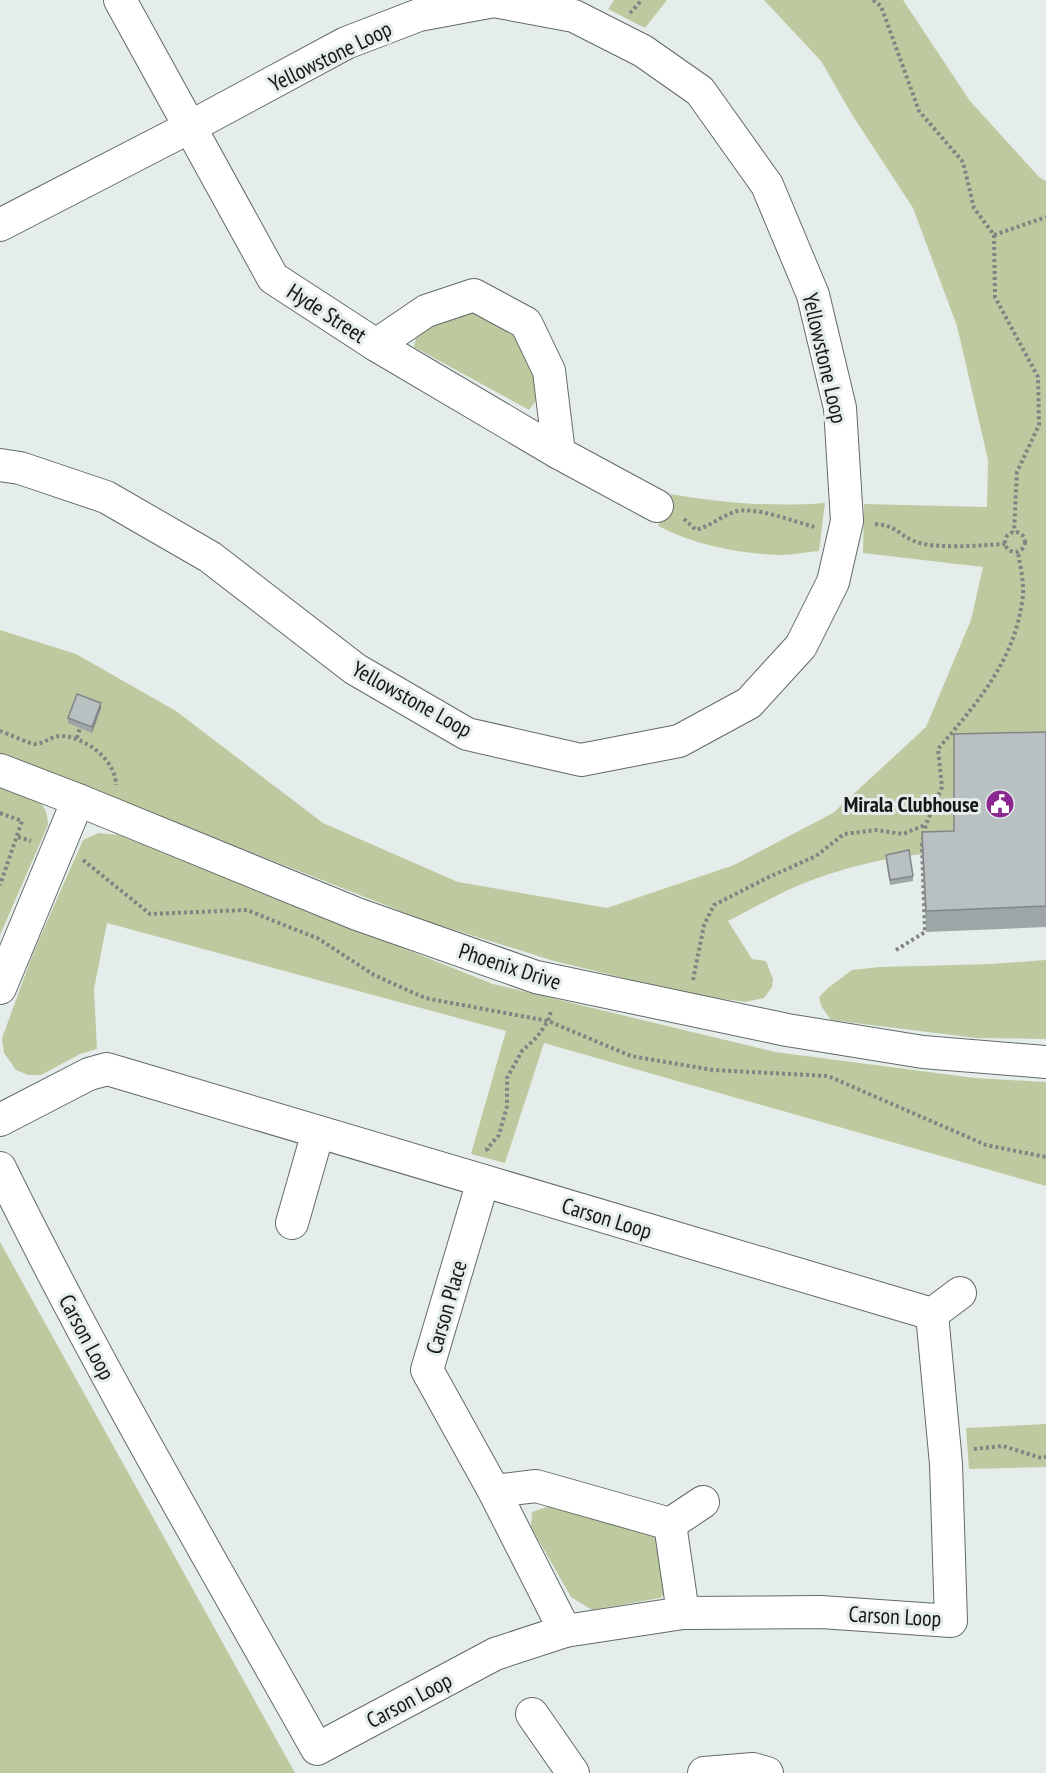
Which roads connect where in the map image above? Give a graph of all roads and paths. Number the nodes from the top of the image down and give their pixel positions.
1 (120, 0) edge
2 (873, 0) edge
3 (190, 127) junction
4 (1046, 217) edge
5 (0, 225) edge
6 (994, 235) junction
7 (376, 345) junction
8 (559, 453) junction
9 (0, 465) edge
10 (657, 506) dead end
11 (1014, 532) junction
12 (1018, 552) junction
13 (80, 728) edge
14 (0, 731) edge
15 (77, 738) junction
16 (0, 770) edge
17 (78, 800) junction
18 (0, 813) edge
19 (116, 815) junction
20 (926, 825) junction
21 (0, 885) edge
22 (896, 950) dead end
23 (0, 988) edge
24 (685, 1010) junction
25 (548, 1020) dead end
26 (1046, 1062) edge
27 (0, 1120) edge
28 (318, 1132) junction
29 (0, 1168) edge
30 (483, 1181) junction
31 (292, 1222) dead end
32 (960, 1293) dead end
33 (932, 1314) junction
34 (945, 1451) junction
35 (1046, 1457) edge
36 (494, 1491) junction
37 (703, 1502) dead end
38 (670, 1524) junction
39 (683, 1613) junction
40 (565, 1631) junction
41 (532, 1714) dead end
42 (573, 1773) edge
43 (704, 1773) edge
44 (767, 1773) edge

1 - 3 street, Hyde Street
2 - 6 path
3 - 5 street, Yellowstone Loop
3 - 7 street, Hyde Street
3 - 9 street, Yellowstone Loop
4 - 6 path
6 - 11 path
7 - 8 street, Hyde Street
7 - 8 street
8 - 10 street, Hyde Street
11 - 12 path
11 - 12 path
12 - 20 path
13 - 15 path
14 - 15 path
15 - 19 path
16 - 17 street, Phoenix Drive
17 - 19 street, Phoenix Drive
17 - 23 street
18 - 21 path
19 - 24 street, Phoenix Drive
20 - 22 path
20 - 24 path
24 - 26 street, Phoenix Drive
25 - 30 path
27 - 28 street, Carson Loop
28 - 30 street, Carson Loop
28 - 31 street
29 - 40 street, Carson Loop
30 - 33 street, Carson Loop
30 - 36 street, Carson Place
32 - 33 street
33 - 34 street, Carson Loop
34 - 35 path
34 - 39 street, Carson Loop
36 - 38 street
36 - 40 street, Carson Place
37 - 38 street
38 - 39 street
39 - 40 street, Carson Loop
41 - 42 street
43 - 44 street

